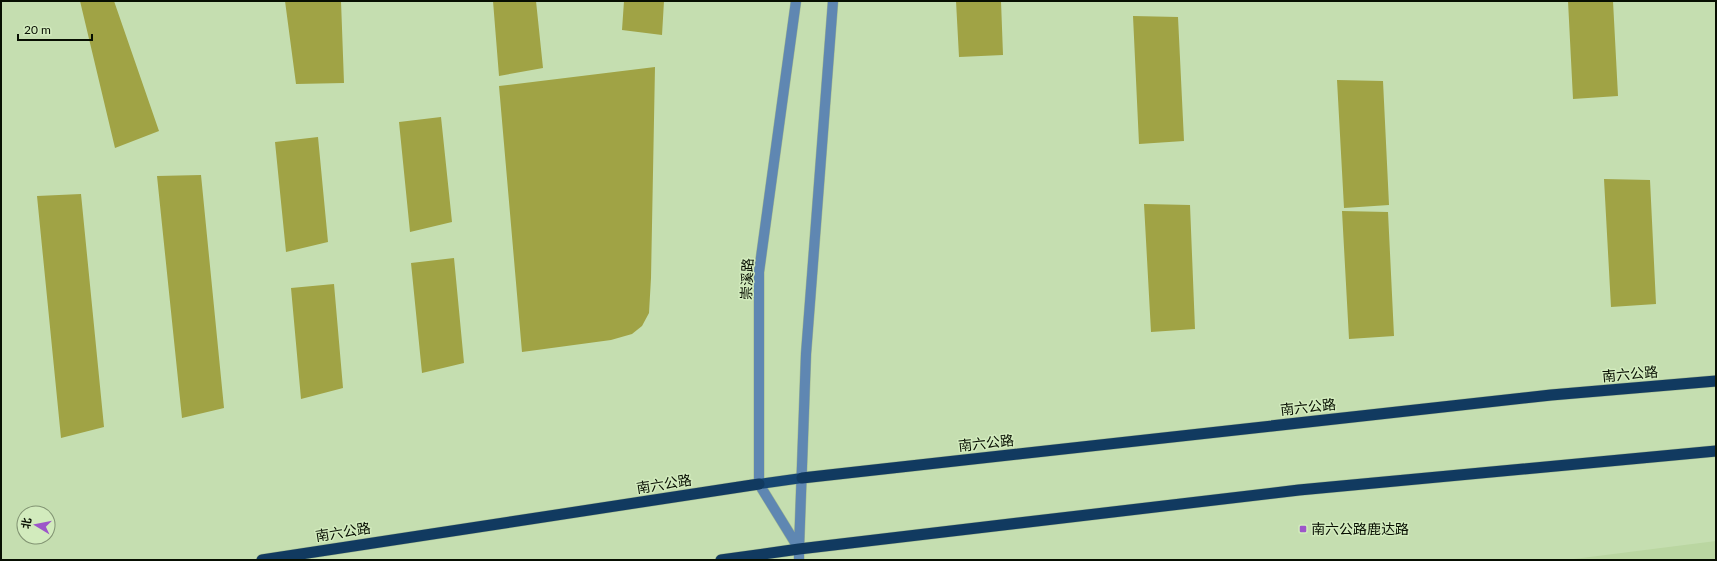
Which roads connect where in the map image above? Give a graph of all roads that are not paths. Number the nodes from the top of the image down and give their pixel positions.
1 (796, 1) edge
2 (833, 1) edge
3 (1716, 381) edge
4 (1716, 451) edge
5 (802, 478) junction
6 (759, 484) junction
7 (799, 555) edge
8 (262, 560) edge
9 (721, 560) edge

1 - 6 street, 崇溪路
2 - 5 street
3 - 5 highway, 南六公路
4 - 7 highway
5 - 6 main road, 南六公路
5 - 7 street
6 - 7 street
6 - 8 highway, 南六公路
7 - 9 highway

